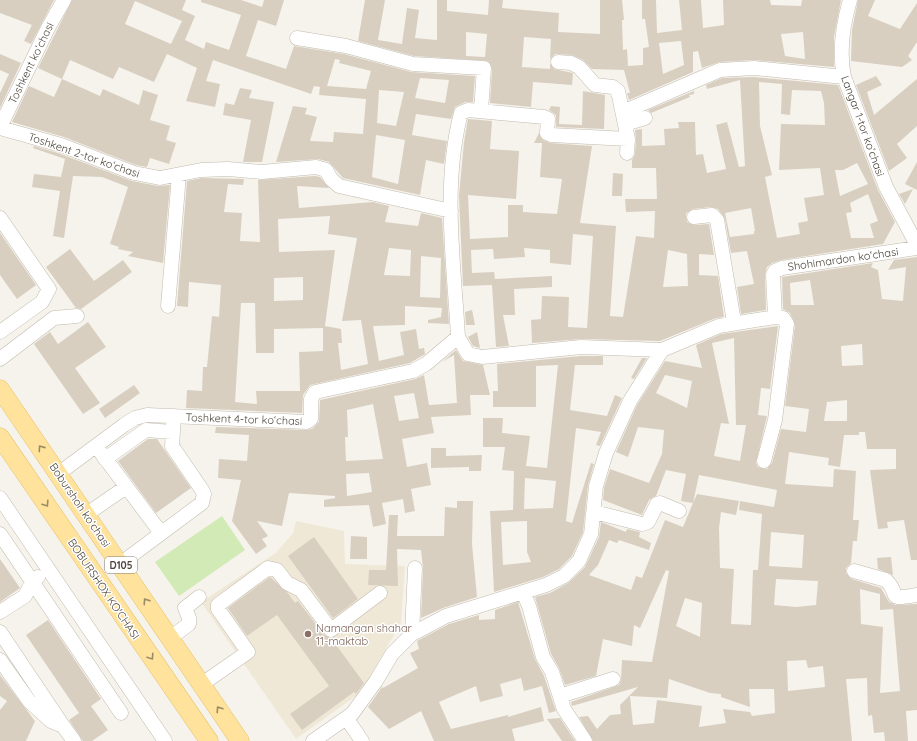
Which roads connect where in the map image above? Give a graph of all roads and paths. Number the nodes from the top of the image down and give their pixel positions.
1 (64, 0) edge
2 (850, 0) edge
3 (297, 38) dead end
4 (558, 62) dead end
5 (844, 77) junction
6 (481, 112) junction
7 (624, 118) junction
8 (645, 118) dead end
9 (0, 128) edge
10 (179, 175) junction
11 (451, 211) junction
12 (694, 217) dead end
13 (0, 218) edge
14 (917, 247) edge
15 (168, 306) dead end
16 (77, 316) dead end
17 (775, 317) junction
18 (734, 322) junction
19 (0, 332) edge
20 (458, 338) junction
21 (662, 350) junction
22 (0, 359) edge
23 (0, 389) edge
24 (174, 416) junction
25 (172, 432) junction
26 (0, 437) edge
27 (96, 446) junction
28 (105, 459) junction
29 (764, 462) dead end
30 (58, 474) junction
31 (126, 487) junction
32 (0, 498) edge
33 (679, 511) dead end
34 (594, 512) junction
35 (87, 514) junction
36 (161, 533) junction
37 (0, 534) edge
38 (120, 564) junction
39 (415, 568) dead end
40 (49, 569) junction
41 (854, 571) dead end
42 (33, 580) junction
43 (523, 592) junction
44 (380, 593) dead end
45 (917, 595) edge
46 (199, 596) dead end
47 (0, 612) edge
48 (0, 632) edge
49 (412, 634) junction
50 (170, 638) junction
51 (0, 660) edge
52 (613, 680) dead end
53 (202, 684) junction
54 (560, 696) junction
55 (121, 713) dead end
56 (347, 719) junction
57 (63, 726) junction
58 (74, 741) edge
59 (165, 741) edge
60 (209, 741) edge
61 (240, 741) edge
62 (313, 741) edge
63 (362, 741) edge
64 (585, 741) edge

1 - 9 street, Toshkent koʻchasi
2 - 5 street, Langar 1-tor koʻchasi
3 - 6 street
4 - 7 street
5 - 7 street
5 - 14 street, Langar 1-tor koʻchasi
6 - 7 street
6 - 11 street
7 - 8 street
9 - 10 street, Toshkent 2-tor koʻchasi
10 - 11 street, Toshkent 2-tor koʻchasi
10 - 15 street
11 - 20 street
12 - 18 street
13 - 19 street
14 - 17 street, Shohimardon koʻchasi
16 - 22 street
17 - 18 street
17 - 29 street
18 - 21 street
20 - 21 street
20 - 24 street, Toshkent 4-tor koʻchasi
21 - 34 street
30 -> 23 main road, Boburshoh koʻchasi / D105
24 - 25 street
24 - 27 street, Toshkent 4-tor koʻchasi
25 - 28 street
25 - 36 street
26 -> 60 main road, BOBURSHOX KO'CHASI / D105
27 - 28 street
27 - 30 street, Toshkent 4-tor koʻchasi
28 - 31 street
30 - 35 main road, Boburshoh koʻchasi / D105
31 - 35 street
31 - 36 street
32 - 40 street
33 - 34 street
34 - 43 street
35 - 38 main road, Boburshoh koʻchasi / D105
36 - 38 street
37 - 42 street
50 -> 38 main road, Boburshoh koʻchasi / D105
39 - 49 street
40 - 42 street
40 - 59 street
41 - 45 street
42 - 47 street
42 - 55 street
43 - 49 street
43 - 54 street
44 - 53 street
46 - 50 street
48 - 57 street
49 - 56 street
50 - 53 main road, Boburshoh koʻchasi / D105
51 - 57 street
52 - 54 street
61 -> 53 main road, Boburshoh koʻchasi / D105
54 - 64 street
56 - 62 street
56 - 63 street
57 - 58 street

